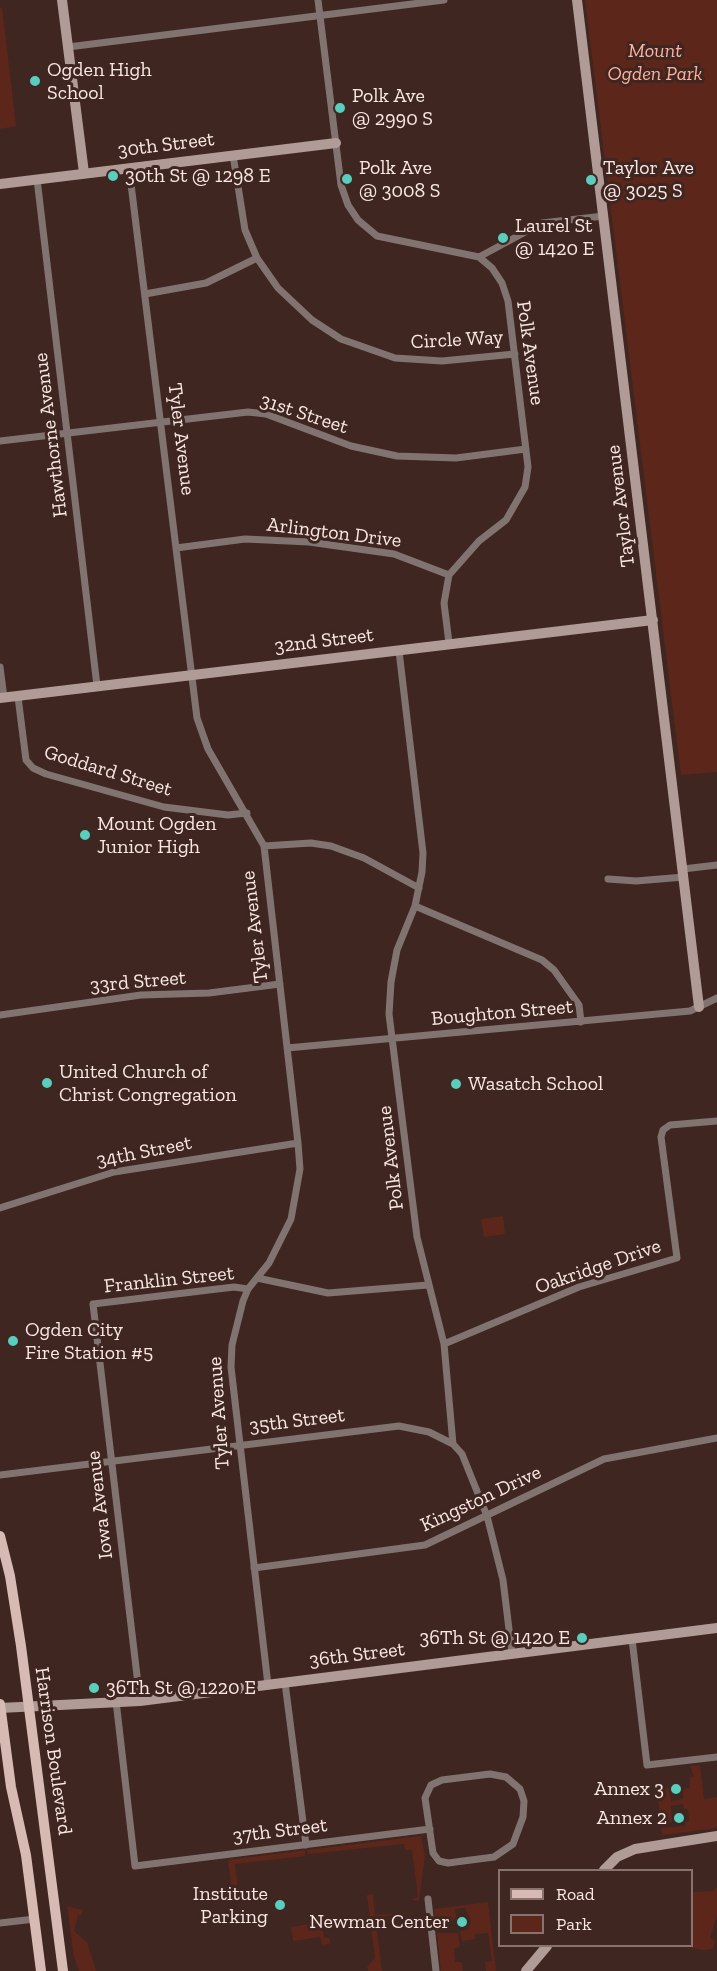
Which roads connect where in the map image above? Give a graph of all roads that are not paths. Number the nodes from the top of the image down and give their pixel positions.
1 (62, 0) edge
2 (318, 0) edge
3 (444, 0) edge
4 (577, 0) edge
5 (320, 16) junction
6 (69, 47) junction
7 (336, 143) junction
8 (233, 155) junction
9 (129, 168) junction
10 (84, 173) junction
11 (37, 179) junction
12 (0, 184) edge
13 (604, 216) junction
14 (479, 257) junction
15 (257, 258) junction
16 (145, 294) junction
17 (515, 354) junction
18 (160, 421) junction
19 (68, 433) junction
20 (0, 441) edge
21 (526, 449) junction
22 (176, 548) junction
23 (449, 575) junction
24 (653, 620) junction
25 (450, 643) junction
26 (399, 651) junction
27 (0, 667) edge
28 (192, 675) junction
29 (97, 686) junction
30 (18, 697) junction
31 (2, 698) edge
32 (247, 813) junction
33 (264, 846) junction
34 (717, 865) edge
35 (684, 873) junction
36 (608, 879) dead end
37 (419, 888) junction
38 (415, 906) junction
39 (280, 984) junction
40 (717, 998) edge
41 (699, 1007) junction
42 (0, 1015) edge
43 (581, 1022) junction
44 (393, 1039) junction
45 (287, 1048) junction
46 (717, 1121) edge
47 (298, 1143) junction
48 (0, 1208) edge
49 (257, 1278) junction
50 (428, 1285) junction
51 (248, 1289) junction
52 (93, 1304) joint
53 (444, 1344) junction
54 (717, 1438) edge
55 (453, 1444) junction
56 (238, 1445) junction
57 (111, 1461) junction
58 (0, 1475) edge
59 (487, 1516) junction
60 (0, 1536) edge
61 (254, 1568) junction
62 (717, 1628) edge
63 (632, 1639) junction
64 (512, 1654) junction
65 (285, 1683) junction
66 (268, 1685) junction
67 (116, 1701) junction
68 (140, 1701) junction
69 (29, 1705) junction
70 (0, 1706) edge
71 (717, 1757) edge
72 (429, 1829) junction
73 (717, 1836) edge
74 (306, 1845) junction
75 (605, 1869) edge
76 (428, 1899) dead end
77 (34, 1919) junction
78 (0, 1923) edge
79 (546, 1947) edge
80 (41, 1971) edge
81 (63, 1971) edge
82 (436, 1971) edge
83 (526, 1971) edge

1 - 6 street
2 - 5 street
3 - 5 street
4 - 13 street, Taylor Avenue
5 - 6 street
5 - 7 street
6 - 10 street
7 - 8 street, 30th Street
7 - 14 street
8 - 9 street, 30th Street
8 - 15 street, Circle Way
9 - 10 street, 30th Street
9 - 16 street, Tyler Avenue
10 - 11 street, 30th Street
11 - 12 street, 30th Street
11 - 19 street, Hawthorne Avenue
13 - 14 street
13 - 24 street, Taylor Avenue
14 - 17 street, Polk Avenue
15 - 16 street
15 - 17 street, Circle Way
16 - 18 street, Tyler Avenue
17 - 21 street, Polk Avenue
18 - 19 street, 31st Street
18 - 21 street, 31st Street
18 - 22 street, Tyler Avenue
19 - 20 street, 31st Street
19 - 29 street, Hawthorne Avenue
21 - 23 street, Polk Avenue
22 - 23 street, Arlington Drive
22 - 28 street, Tyler Avenue
23 - 25 street
24 - 25 street, 32nd Street
24 - 35 street, Taylor Avenue
25 - 26 street, 32nd Street
26 - 28 street, 32nd Street
26 - 37 street, Polk Avenue
27 - 31 street
28 - 29 street, 32nd Street
28 - 32 street, Tyler Avenue
29 - 30 street, 32nd Street
30 - 31 street, 32nd Street
30 - 32 street, Goddard Street
32 - 33 street, Tyler Avenue
33 - 37 street
33 - 39 street, Tyler Avenue
34 - 35 street
35 - 36 street
35 - 41 street, Taylor Avenue
37 - 38 street, Polk Avenue
38 - 43 street
38 - 44 street, Polk Avenue
39 - 42 street, 33rd Street
39 - 45 street, Tyler Avenue
40 - 41 street, Boughton Street
41 - 43 street, Boughton Street
43 - 44 street, Boughton Street
44 - 45 street, Boughton Street
44 - 50 street, Polk Avenue
45 - 47 street, Tyler Avenue
46 - 53 street, Oakridge Drive
47 - 48 street, 34th Street
47 - 49 street, Tyler Avenue
49 - 50 street, Franklin Street
49 - 51 street, Tyler Avenue
50 - 53 street, Polk Avenue
51 - 52 street, Franklin Street
51 - 56 street, Tyler Avenue
52 - 57 street, Iowa Avenue
53 - 55 street, Polk Avenue
54 - 59 street, Kingston Drive
55 - 56 street, 35th Street
55 - 59 street, Polk Avenue
56 - 57 street, 35th Street
56 - 61 street, Tyler Avenue
57 - 58 street, 35th Street
57 - 68 street, Iowa Avenue
59 - 61 street, Kingston Drive
59 - 64 street, Polk Avenue
60 - 69 main road, Harrison Boulevard
61 - 66 street, Tyler Avenue
62 - 63 street, 36th Street
63 - 64 street, 36th Street
63 - 71 street
64 - 65 street, 36th Street
65 - 66 street, 36th Street
65 - 74 street
66 - 68 street, 36th Street
67 - 68 street, 36th Street
67 - 69 street, 36th Street
67 - 74 street, 37th Street
69 - 70 street, 36th Street
69 - 81 main road, Harrison Boulevard
70 - 77 main road
72 - 72 street
72 - 74 street, 37th Street
73 - 75 street
76 - 82 street
77 - 78 street
77 - 80 main road
79 - 83 street

